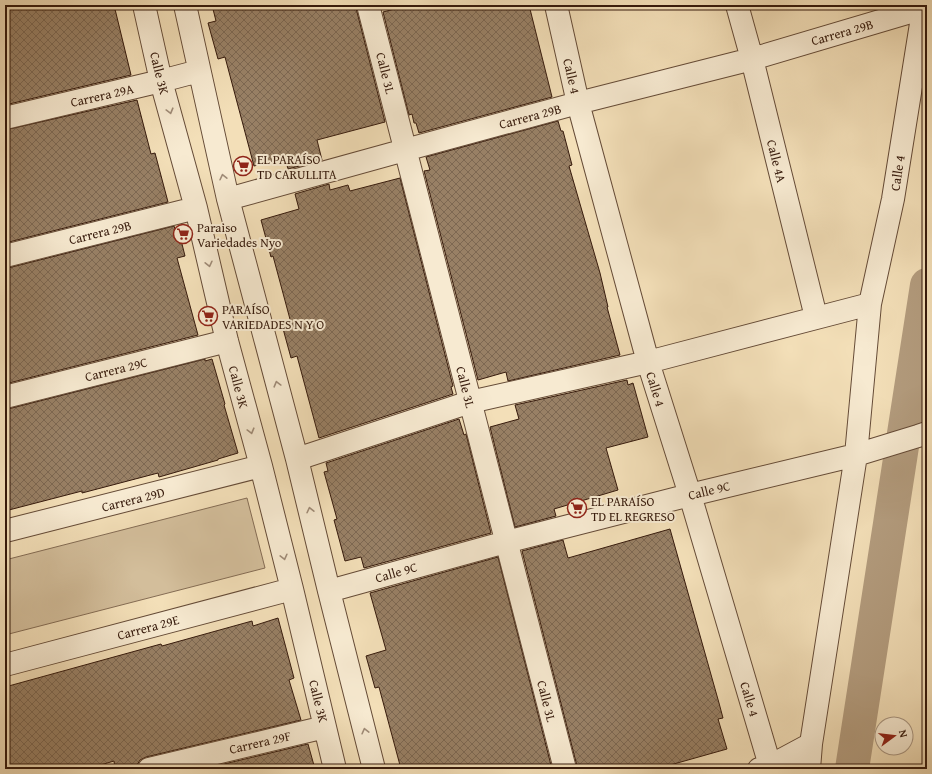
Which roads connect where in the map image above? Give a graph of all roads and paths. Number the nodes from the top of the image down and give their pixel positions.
1 (144, 5) edge
2 (185, 5) edge
3 (368, 5) edge
4 (556, 5) edge
5 (737, 5) edge
6 (924, 7) edge
7 (752, 59) junction
8 (199, 71) junction
9 (161, 81) junction
10 (578, 103) junction
11 (5, 118) edge
12 (405, 150) junction
13 (228, 199) junction
14 (196, 208) junction
15 (5, 256) edge
16 (870, 304) junction
17 (816, 317) junction
18 (227, 341) junction
19 (648, 362) junction
20 (5, 397) edge
21 (470, 402) junction
22 (922, 434) edge
23 (856, 455) junction
24 (297, 459) junction
25 (260, 466) junction
26 (690, 495) junction
27 (5, 531) edge
28 (506, 542) junction
29 (292, 589) junction
30 (329, 591) junction
31 (5, 665) edge
32 (326, 727) junction
33 (811, 744) junction
34 (767, 768) edge
35 (149, 769) edge
36 (335, 769) edge
37 (374, 769) edge
38 (565, 769) edge
39 (809, 769) edge

1 - 9 street, Calle 3K
2 - 8 street
3 - 12 street, Calle 3L
4 - 10 street, Calle 4
5 - 7 street, Calle 4A
6 - 7 street, Carrera 29B
6 - 16 street, Calle 4
7 - 10 street, Carrera 29B
7 - 17 street, Calle 4A
8 - 9 street, Carrera 29A
13 -> 8 street
9 - 11 street, Carrera 29A
9 -> 14 street, Calle 3K
10 - 12 street, Carrera 29B
10 - 19 street, Calle 4
12 - 13 street, Carrera 29B
12 - 21 street, Calle 3L
24 -> 13 street
14 - 15 street, Carrera 29B
14 -> 18 street, Calle 3K
16 - 17 street
16 - 23 street, Calle 4
17 - 19 street
18 - 20 street, Carrera 29C
18 -> 25 street, Calle 3K
19 - 21 street
19 - 26 street, Calle 4
21 - 24 street
21 - 28 street, Calle 3L
22 - 23 street, Calle 9C
23 - 26 street, Calle 9C
23 - 33 street, Calle 4
30 -> 24 street
25 - 27 street, Carrera 29D
25 -> 29 street, Calle 3K
26 - 28 street, Calle 9C
26 - 34 street, Calle 4
28 - 30 street, Calle 9C
28 - 38 street, Calle 3L
29 - 31 street, Carrera 29E
29 - 32 street, Calle 3K
37 -> 30 street
32 - 35 street, Carrera 29F
32 - 36 street, Calle 3K
33 - 34 street
33 - 39 street, Calle 4

